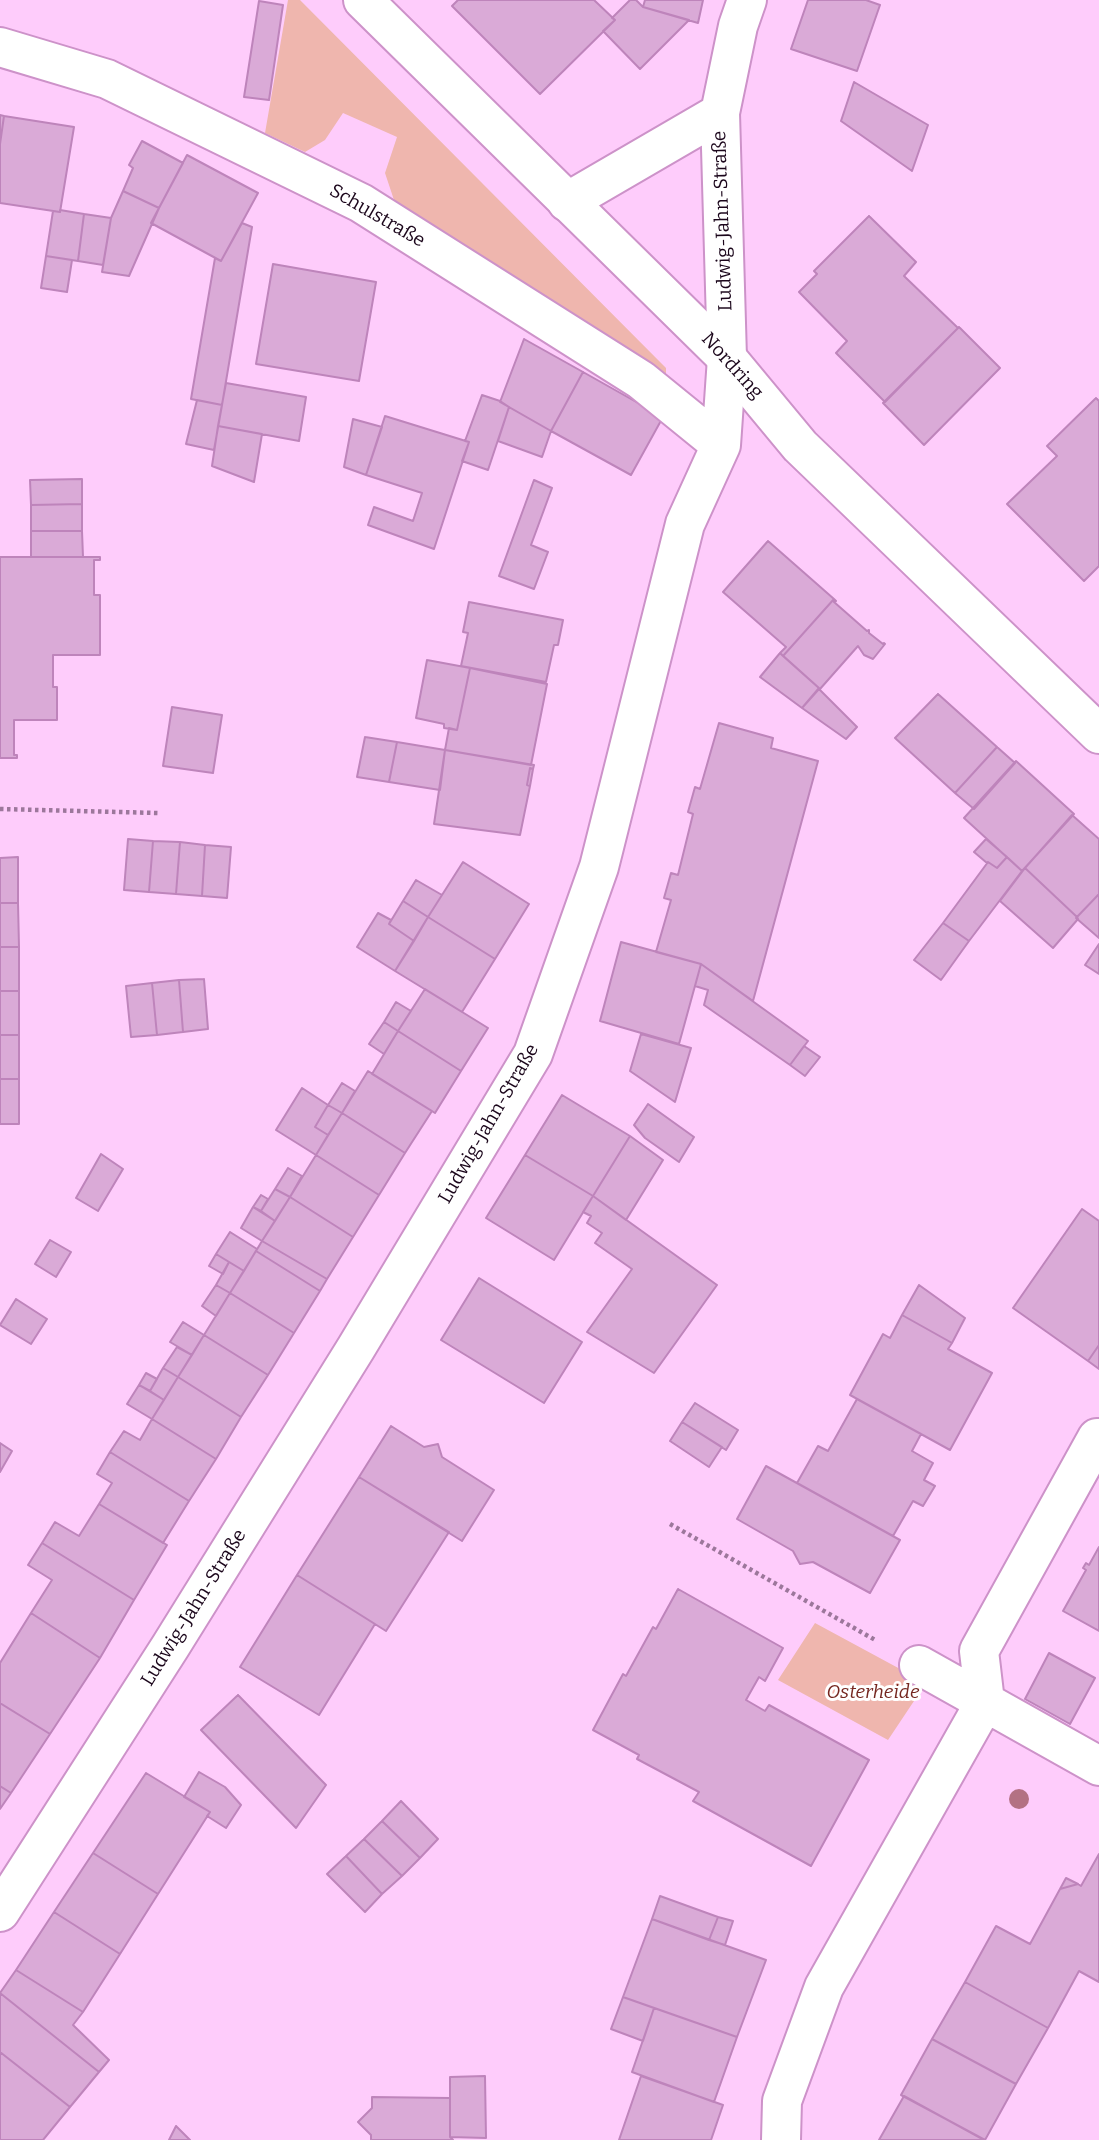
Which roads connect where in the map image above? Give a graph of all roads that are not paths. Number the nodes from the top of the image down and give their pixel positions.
1 (363, 0) edge
2 (747, 0) edge
3 (0, 47) edge
4 (720, 113) junction
5 (567, 202) junction
6 (727, 358) junction
7 (721, 445) junction
8 (1099, 734) edge
9 (1097, 1438) edge
10 (919, 1665) road end
11 (985, 1702) junction
12 (1099, 1766) edge
13 (0, 1912) edge
14 (781, 2140) edge

1 - 5 street, Nordring
2 - 4 street, Ludwig-Jahn-Straße
3 - 7 street, Schulstraße
4 - 5 street, Ludwig-Jahn-Straße
4 - 6 street, Ludwig-Jahn-Straße
5 - 6 street, Nordring
6 - 7 street, Ludwig-Jahn-Straße
6 - 8 street, Nordring
7 - 13 street, Ludwig-Jahn-Straße
9 - 11 street
10 - 11 street
11 - 12 street
11 - 14 street

